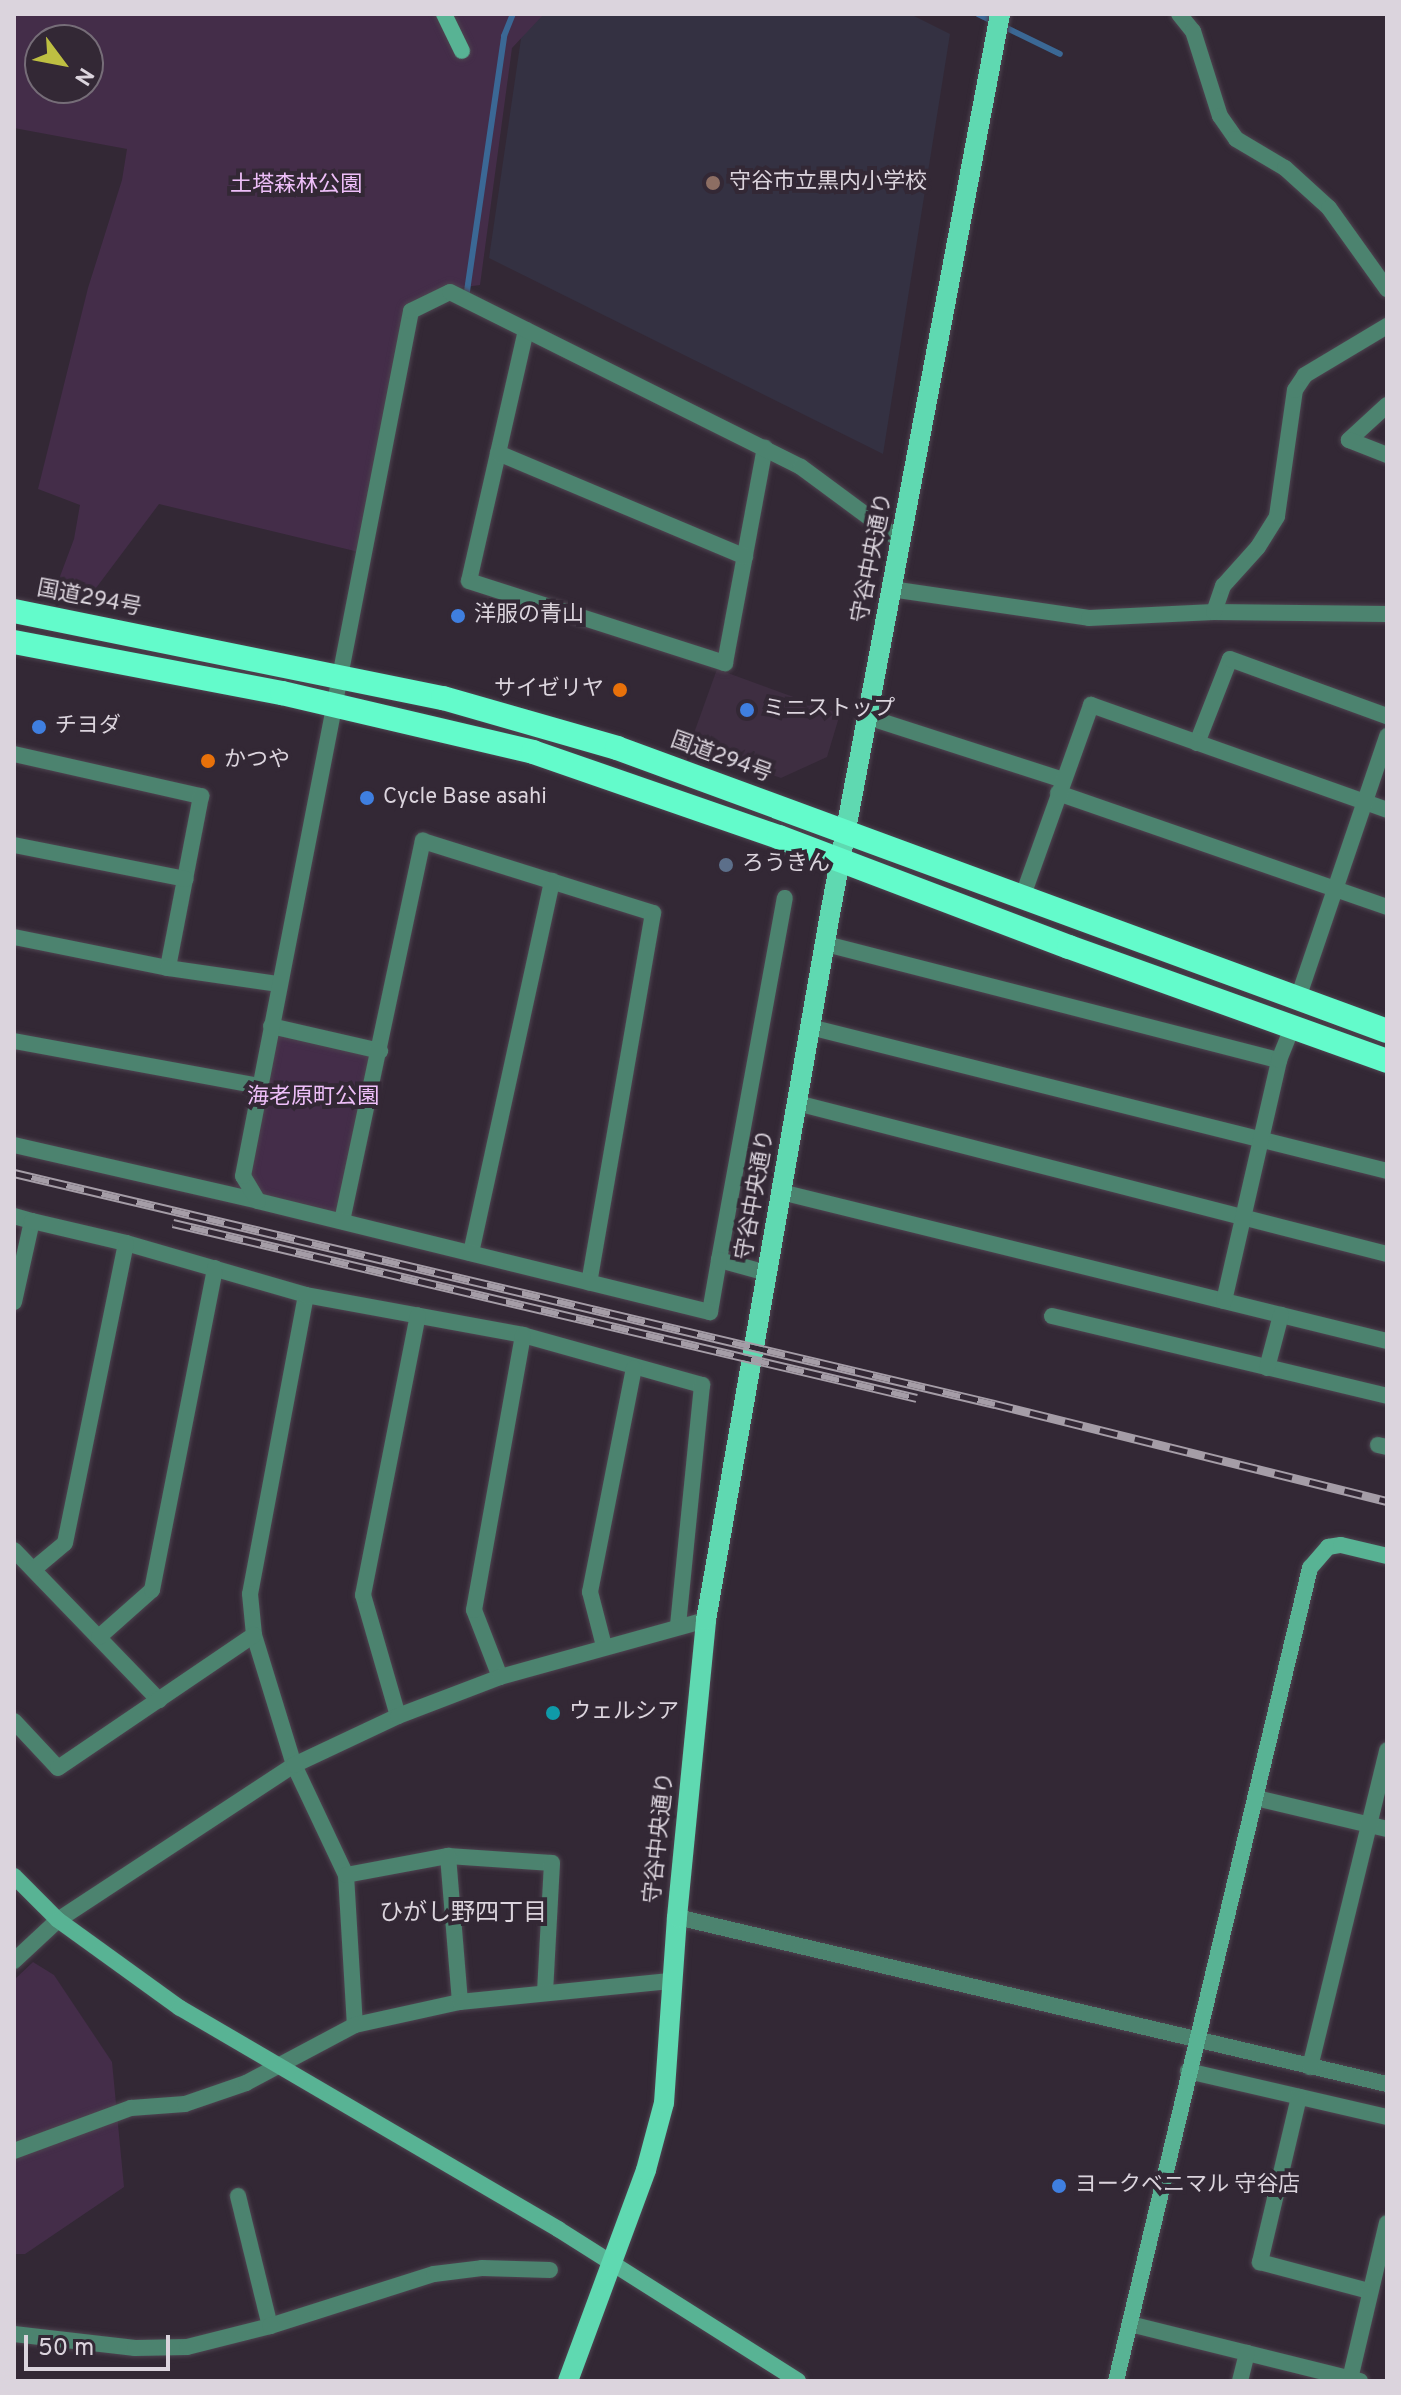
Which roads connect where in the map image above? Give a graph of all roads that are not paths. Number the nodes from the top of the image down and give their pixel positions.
1 (444, 14) edge
2 (1000, 14) edge
3 (1179, 14) edge
4 (462, 51) dead end
5 (1387, 289) edge
6 (1387, 326) edge
7 (526, 330) junction
8 (1387, 405) edge
9 (765, 448) junction
10 (498, 453) junction
11 (1387, 455) edge
12 (901, 541) junction
13 (745, 557) junction
14 (891, 589) junction
15 (14, 611) edge
16 (1214, 612) junction
17 (1387, 614) edge
18 (14, 642) edge
19 (340, 675) junction
20 (334, 705) junction
21 (1387, 716) edge
22 (868, 717) junction
23 (1387, 736) edge
24 (1197, 743) junction
25 (14, 754) edge
26 (1061, 786) junction
27 (1365, 802) junction
28 (1387, 810) edge
29 (846, 832) junction
30 (14, 845) edge
31 (840, 860) junction
32 (186, 879) junction
33 (552, 881) junction
34 (1335, 889) junction
35 (785, 898) dead end
36 (1022, 898) junction
37 (1387, 907) edge
38 (14, 937) edge
39 (826, 944) junction
40 (168, 968) junction
41 (278, 984) junction
42 (1297, 1001) junction
43 (271, 1026) junction
44 (810, 1027) junction
45 (1292, 1027) junction
46 (1387, 1031) edge
47 (14, 1041) edge
48 (380, 1051) junction
49 (1279, 1060) junction
50 (1387, 1061) edge
51 (260, 1086) junction
52 (797, 1103) junction
53 (1263, 1140) junction
54 (14, 1145) edge
55 (1387, 1171) edge
56 (781, 1192) junction
57 (258, 1201) junction
58 (14, 1216) edge
59 (1245, 1218) junction
60 (32, 1221) junction
61 (342, 1221) junction
62 (126, 1243) junction
63 (471, 1253) junction
64 (1387, 1254) edge
65 (719, 1260) junction
66 (215, 1268) junction
67 (767, 1273) junction
68 (589, 1282) junction
69 (306, 1295) junction
70 (1224, 1301) junction
71 (14, 1302) edge
72 (418, 1315) junction
73 (1281, 1315) junction
74 (1052, 1316) dead end
75 (523, 1335) junction
76 (1387, 1341) edge
77 (634, 1368) junction
78 (1267, 1368) junction
79 (1387, 1396) edge
80 (14, 1550) edge
81 (1387, 1556) edge
82 (34, 1569) junction
83 (706, 1620) junction
84 (678, 1627) junction
85 (254, 1635) junction
86 (99, 1637) junction
87 (604, 1646) junction
88 (500, 1677) junction
89 (159, 1700) junction
90 (398, 1716) junction
91 (14, 1721) edge
92 (1387, 1750) edge
93 (294, 1765) junction
94 (1256, 1798) junction
95 (1369, 1825) junction
96 (1387, 1829) edge
97 (448, 1856) junction
98 (346, 1875) junction
99 (14, 1876) edge
100 (677, 1917) junction
101 (58, 1920) junction
102 (14, 1961) edge
103 (672, 1981) junction
104 (545, 1992) junction
105 (460, 2002) junction
106 (355, 2025) junction
107 (1195, 2042) junction
108 (279, 2066) junction
109 (1310, 2067) junction
110 (1188, 2071) junction
111 (1387, 2084) edge
112 (1299, 2097) junction
113 (1387, 2117) edge
114 (14, 2151) edge
115 (238, 2196) dead end
116 (1387, 2223) edge
117 (612, 2262) junction
118 (550, 2270) dead end
119 (1369, 2291) junction
120 (1130, 2324) junction
121 (270, 2326) junction
122 (14, 2334) edge
123 (1247, 2353) junction
124 (1355, 2380) edge
125 (568, 2381) edge
126 (798, 2381) edge
127 (1116, 2381) edge
128 (1240, 2381) edge

1 - 4 street
2 - 12 main road, 守谷中央通り
3 - 5 street
6 - 16 street
7 - 9 street
7 - 10 street
7 - 19 street
8 - 11 street
9 - 12 street
9 - 13 street
10 - 13 street
10 - 13 street
12 - 14 main road, 守谷中央通り
14 - 16 street
14 - 22 main road, 守谷中央通り
15 - 19 highway, 国道294号
16 - 17 street
18 - 20 highway
19 - 20 street
19 - 29 highway, 国道294号
20 - 31 highway
20 - 41 street
21 - 24 street
22 - 26 street
22 - 29 main road, 守谷中央通り
23 - 27 street
24 - 26 street
24 - 27 street
25 - 32 street
26 - 34 street
26 - 36 street
27 - 28 street
27 - 34 street
29 - 31 main road, 守谷中央通り
29 - 36 highway, 国道294号
30 - 32 street
31 - 39 main road, 守谷中央通り
31 - 45 highway
32 - 40 street
33 - 48 street
33 - 63 street
33 - 68 street
34 - 37 street
34 - 42 street
35 - 65 street
36 - 42 highway, 国道294号
38 - 40 street
39 - 44 main road, 守谷中央通り
39 - 49 street
40 - 41 street
41 - 43 street
42 - 46 highway, 国道294号
43 - 48 street
43 - 51 street
44 - 52 main road, 守谷中央通り
44 - 53 street
45 - 49 street
45 - 50 highway
47 - 51 street
48 - 61 street
49 - 53 street
51 - 57 street
52 - 56 main road, 守谷中央通り
52 - 59 street
53 - 55 street
53 - 59 street
54 - 57 street
56 - 67 main road, 守谷中央通り
56 - 70 street
57 - 61 street
58 - 60 street
59 - 64 street
59 - 70 street
60 - 62 street
60 - 71 street
61 - 63 street
62 - 66 street
62 - 82 street
63 - 68 street
65 - 67 street
65 - 68 street
66 - 69 street
66 - 86 street
67 - 83 main road, 守谷中央通り
69 - 72 street
69 - 85 street
70 - 73 street
72 - 75 street
72 - 90 street
73 - 76 street
73 - 78 street
74 - 78 street
75 - 77 street
75 - 88 street
77 - 84 street
77 - 87 street
78 - 79 street
80 - 82 street
81 - 94 street
82 - 86 street
83 - 84 street
83 - 100 main road, 守谷中央通り
84 - 87 street
85 - 89 street
85 - 93 street
86 - 89 street
87 - 88 street
88 - 90 street
89 - 91 street
90 - 93 street
92 - 95 street
93 - 98 street
93 - 101 street
94 - 95 street
94 - 107 street
95 - 96 street
95 - 109 street
97 - 98 street
97 - 104 street
97 - 105 street
98 - 106 street
99 - 101 street
100 - 103 main road, 守谷中央通り
100 - 107 street
101 - 102 street
101 - 108 street
103 - 104 street
103 - 117 main road, 守谷中央通り
104 - 105 street
105 - 106 street
106 - 108 street
107 - 109 street
107 - 110 street
108 - 114 street
108 - 117 street
109 - 111 street
110 - 112 street
110 - 120 street
112 - 113 street
112 - 119 street
115 - 121 street
116 - 119 street
117 - 125 main road, 守谷中央通り
117 - 126 street
118 - 121 street
119 - 124 street
120 - 123 street
120 - 127 street
121 - 122 street
123 - 124 street
123 - 128 street

